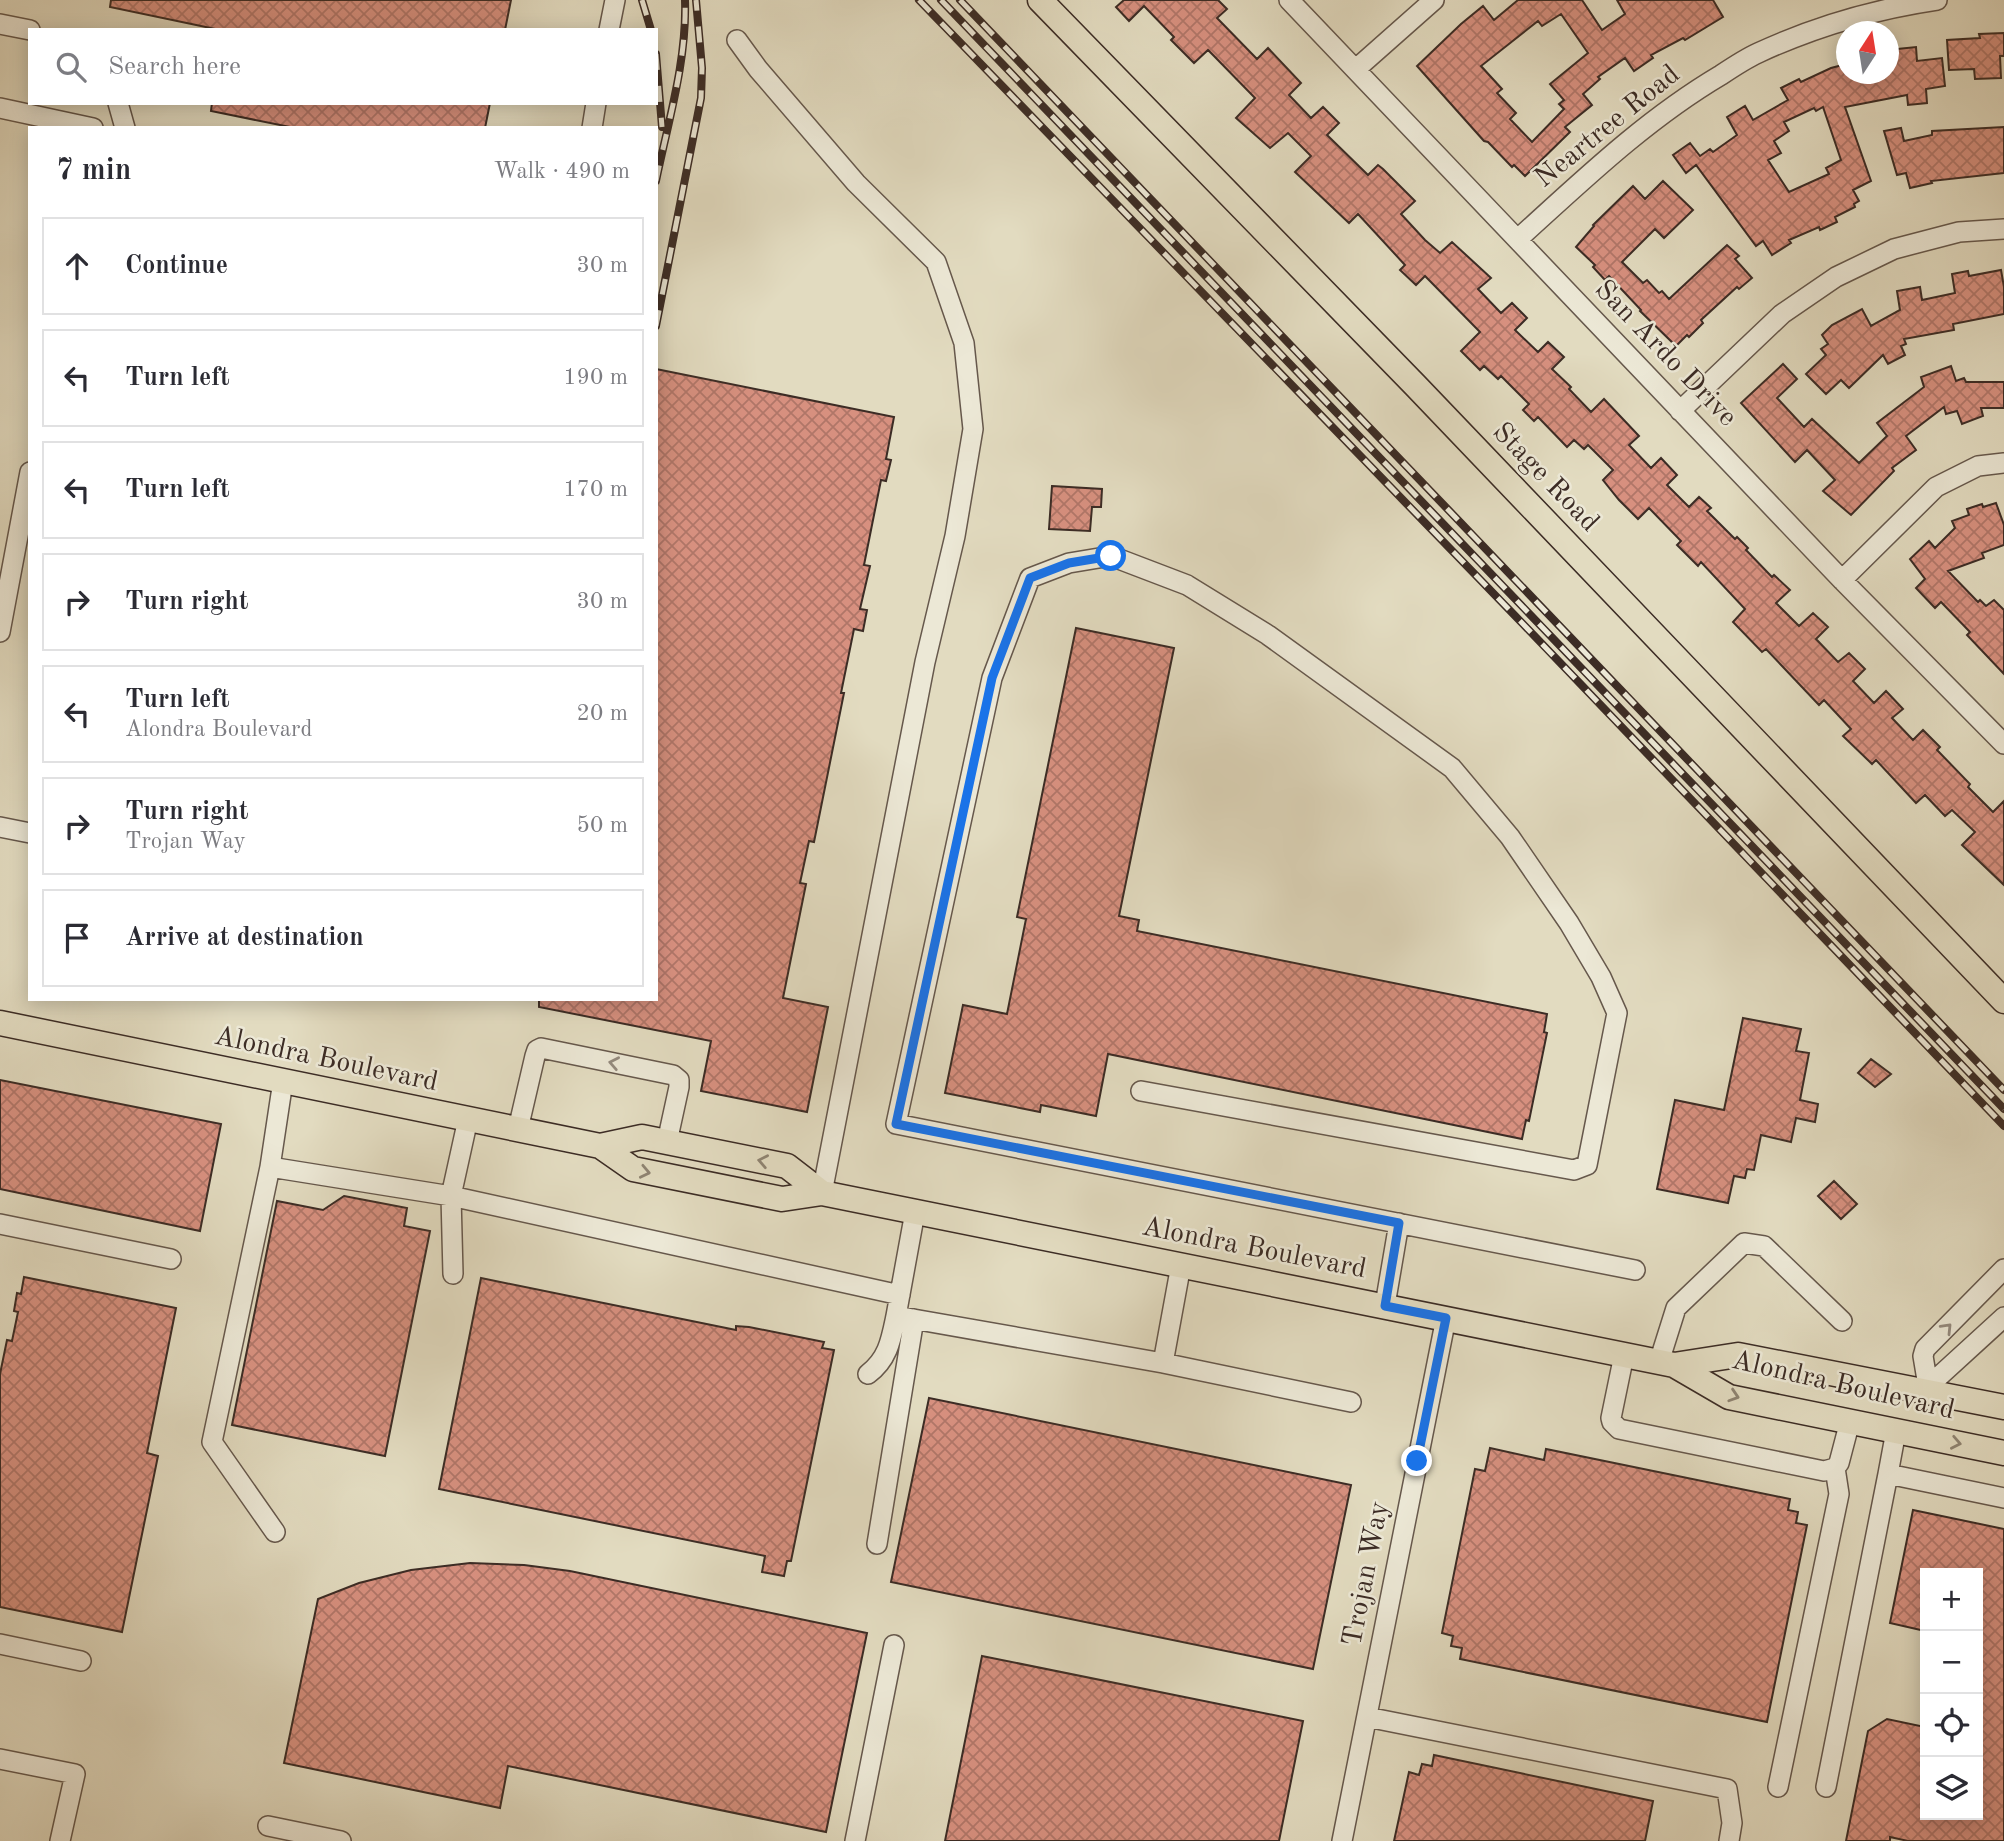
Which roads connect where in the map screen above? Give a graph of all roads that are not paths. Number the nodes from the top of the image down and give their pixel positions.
1 (615, 0) edge
2 (1040, 0) edge
3 (1289, 0) edge
4 (1434, 0) edge
5 (1937, 0) edge
6 (0, 24) edge
7 (609, 28) edge
8 (28, 30) edge
9 (737, 40) dead end
10 (1356, 69) junction
11 (119, 105) edge
12 (596, 105) edge
13 (0, 108) edge
14 (84, 126) edge
15 (124, 126) edge
16 (592, 126) edge
17 (2004, 229) edge
18 (1518, 239) junction
19 (1680, 411) junction
20 (2004, 463) edge
21 (28, 493) edge
22 (24, 534) edge
23 (1842, 580) junction
24 (0, 632) edge
25 (2004, 744) edge
26 (0, 827) edge
27 (28, 833) edge
28 (2004, 1001) edge
29 (0, 1023) edge
30 (283, 1081) junction
31 (1141, 1091) dead end
32 (468, 1119) junction
33 (518, 1129) junction
34 (667, 1142) junction
35 (600, 1146) junction
36 (270, 1167) junction
37 (822, 1193) junction
38 (451, 1196) junction
39 (915, 1212) junction
40 (1399, 1223) junction
41 (0, 1224) edge
42 (172, 1259) dead end
43 (1181, 1265) junction
44 (2004, 1269) edge
45 (1635, 1270) dead end
46 (453, 1274) dead end
47 (900, 1295) junction
48 (1385, 1306) junction
49 (2004, 1317) edge
50 (905, 1318) junction
51 (1446, 1318) junction
52 (1842, 1321) dead end
53 (1624, 1354) junction
54 (1163, 1363) junction
55 (1667, 1363) junction
56 (868, 1374) dead end
57 (1925, 1389) junction
58 (1351, 1402) dead end
59 (2000, 1402) edge
60 (1850, 1421) junction
61 (1896, 1431) junction
62 (2004, 1453) edge
63 (1835, 1468) junction
64 (1888, 1474) junction
65 (2004, 1498) edge
66 (275, 1532) dead end
67 (877, 1544) dead end
68 (0, 1644) edge
69 (894, 1645) dead end
70 (81, 1661) dead end
71 (1367, 1717) junction
72 (0, 1759) edge
73 (1778, 1787) dead end
74 (1826, 1787) dead end
75 (268, 1826) dead end
76 (60, 1841) edge
77 (341, 1841) edge
78 (855, 1841) edge
79 (1342, 1841) edge
80 (1729, 1841) edge

1 - 7 street
2 - 28 main road, Stage Road
3 - 10 street, San Ardo Drive
4 - 10 street
5 - 18 street, Neartree Road
6 - 8 street
9 - 37 street
10 - 18 street, San Ardo Drive
11 - 15 street
12 - 16 street
13 - 14 street
17 - 19 street
18 - 19 street, San Ardo Drive
19 - 23 street, San Ardo Drive
20 - 23 street
21 - 22 street
22 - 24 street
23 - 25 street, San Ardo Drive
26 - 27 street
29 - 30 main road, Alondra Boulevard
30 - 32 main road, Alondra Boulevard
30 - 36 street
31 - 40 street
32 - 33 main road, Alondra Boulevard
32 - 38 street
34 -> 33 street
33 - 35 main road, Alondra Boulevard
34 - 35 main road, Alondra Boulevard
37 -> 34 main road, Alondra Boulevard
35 -> 37 main road, Alondra Boulevard
36 - 38 street
36 - 66 street
37 - 39 main road, Alondra Boulevard
38 - 46 street
38 - 47 street
39 - 43 main road, Alondra Boulevard
39 - 47 street
40 - 45 street
40 - 48 street
41 - 42 street
43 - 48 main road, Alondra Boulevard
43 - 54 street
57 -> 44 street
47 - 50 street
48 - 51 main road, Alondra Boulevard
49 - 57 street
50 - 54 street
50 - 56 street
50 - 67 street
51 - 53 main road, Alondra Boulevard
51 - 71 street, Trojan Way
52 - 55 street
53 - 55 main road, Alondra Boulevard
53 - 63 street
54 - 58 street
55 - 57 main road, Alondra Boulevard
55 -> 60 main road, Alondra Boulevard
57 - 59 main road, Alondra Boulevard
60 - 61 main road, Alondra Boulevard
60 - 63 street
61 -> 62 main road, Alondra Boulevard
61 - 64 street
63 - 73 street
64 - 65 street
64 - 74 street
68 - 70 street
69 - 78 street
71 - 79 street, Trojan Way
71 - 80 street
72 - 76 street
75 - 77 street

